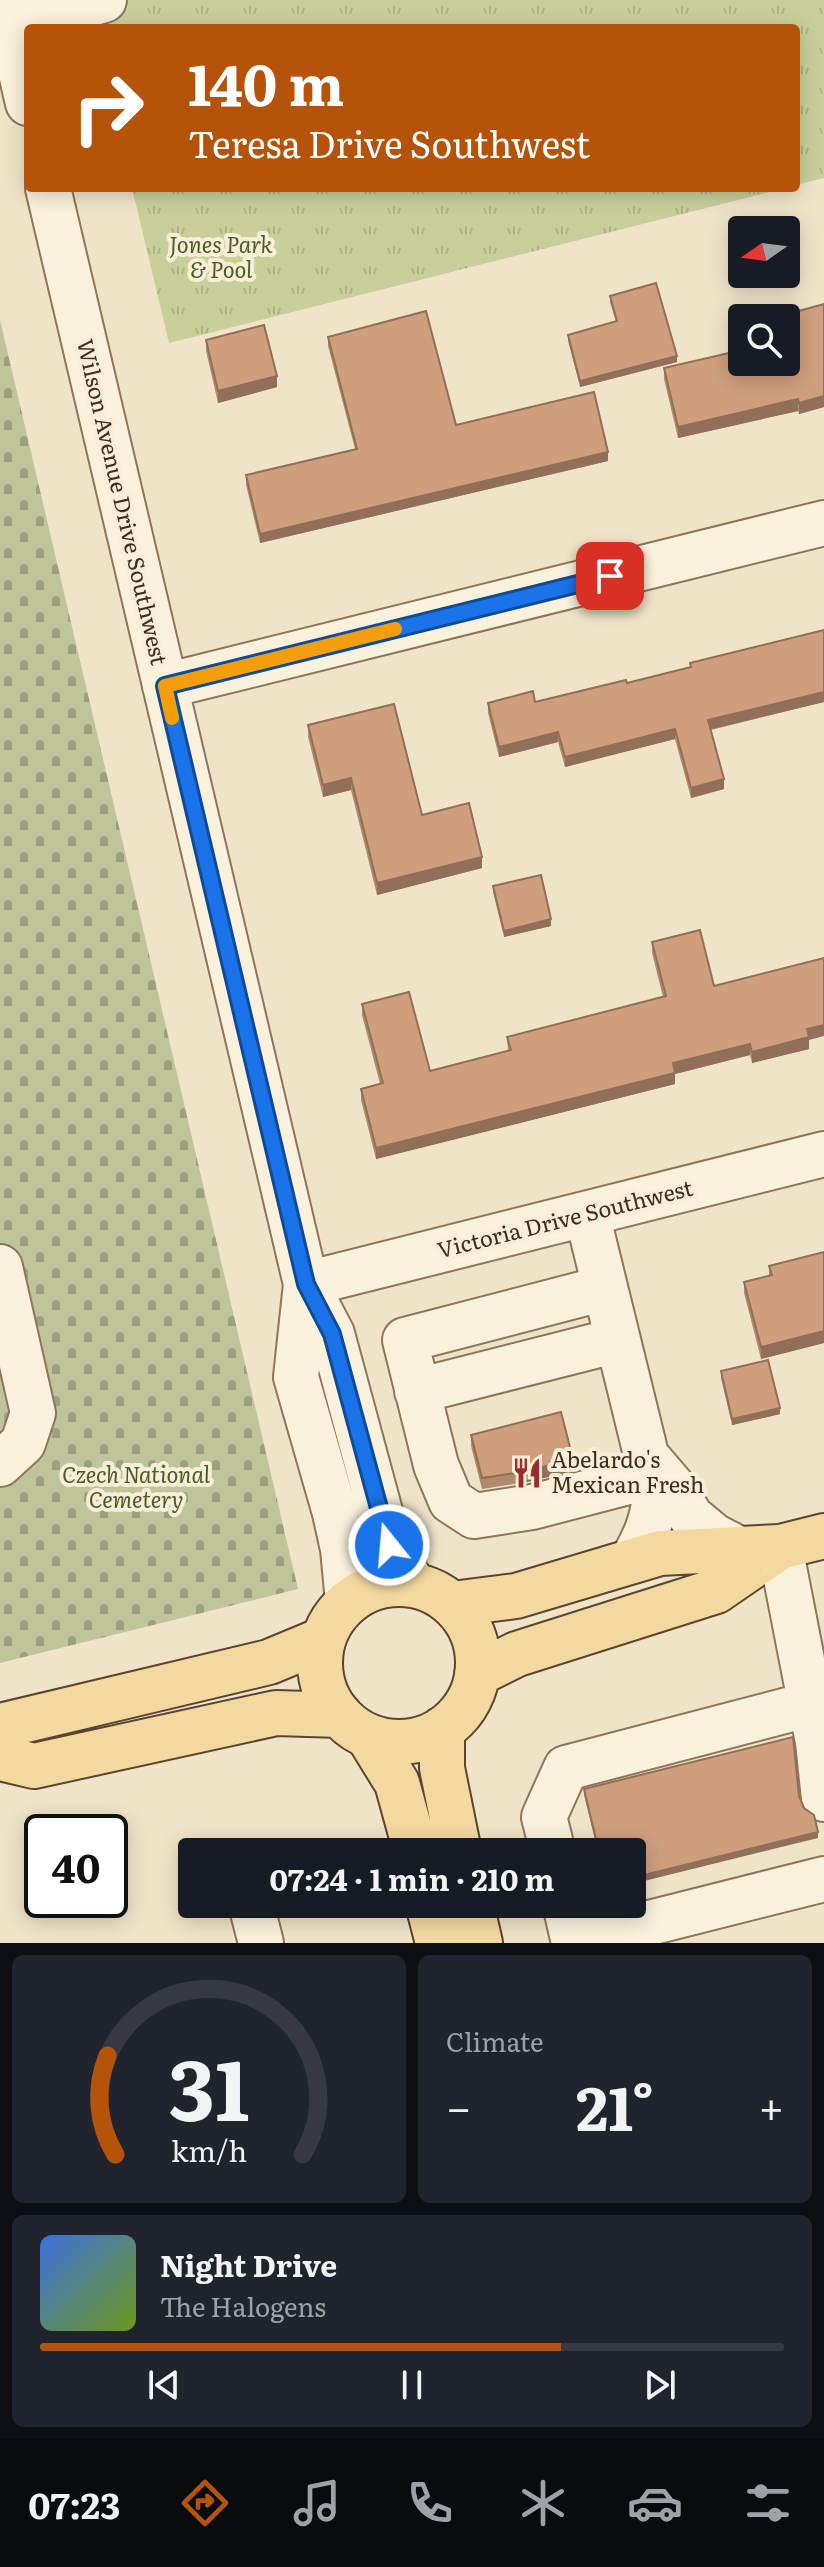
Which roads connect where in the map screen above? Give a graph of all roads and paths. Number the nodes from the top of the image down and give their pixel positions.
1 (104, 0) edge
2 (7, 13) edge
3 (24, 86) edge
4 (49, 192) edge
5 (824, 523) edge
6 (165, 686) junction
7 (824, 1154) edge
8 (587, 1214) junction
9 (0, 1267) edge
10 (306, 1284) junction
11 (605, 1288) junction
12 (618, 1340) junction
13 (417, 1391) junction
14 (0, 1464) edge
15 (649, 1466) junction
16 (824, 1536) edge
17 (759, 1548) junction
18 (632, 1561) junction
19 (413, 1584) junction
20 (348, 1602) junction
21 (452, 1604) junction
22 (322, 1640) junction
23 (477, 1674) junction
24 (811, 1704) junction
25 (354, 1725) junction
26 (0, 1726) edge
27 (442, 1729) junction
28 (0, 1758) edge
29 (824, 1799) edge
30 (412, 1838) edge
31 (456, 1838) edge
32 (549, 1838) edge
33 (824, 1879) edge
34 (255, 1918) edge
35 (432, 1918) edge
36 (474, 1918) edge
37 (568, 1918) edge
38 (261, 1943) edge
39 (438, 1943) edge
40 (480, 1943) edge
41 (574, 1943) edge

1 - 2 street
2 - 3 street
4 - 6 street, Wilson Avenue Drive Southwest
5 - 6 street
6 - 10 street, Wilson Avenue Drive Southwest
7 - 8 street, Victoria Drive Southwest
8 - 10 street, Victoria Drive Southwest
8 - 11 street
9 - 14 street
10 - 19 street, Wilson Avenue Drive Southwest
10 - 20 street, Wilson Avenue Drive Southwest
11 - 12 street
11 - 13 street
12 - 13 street
12 - 15 street
13 - 15 street
15 - 17 street
15 - 18 street
16 - 17 main road
17 - 18 main road
17 - 23 main road
17 - 24 street
18 - 21 main road
19 - 20 main road
19 - 21 main road
20 - 22 main road
21 - 23 main road
22 - 25 main road
22 - 26 main road
23 - 27 main road
24 - 29 street
24 - 32 street
25 - 27 main road
25 - 28 main road
25 - 30 main road
27 - 31 main road
33 - 41 street
34 - 38 street
35 - 39 main road
36 - 40 main road
37 - 41 street

